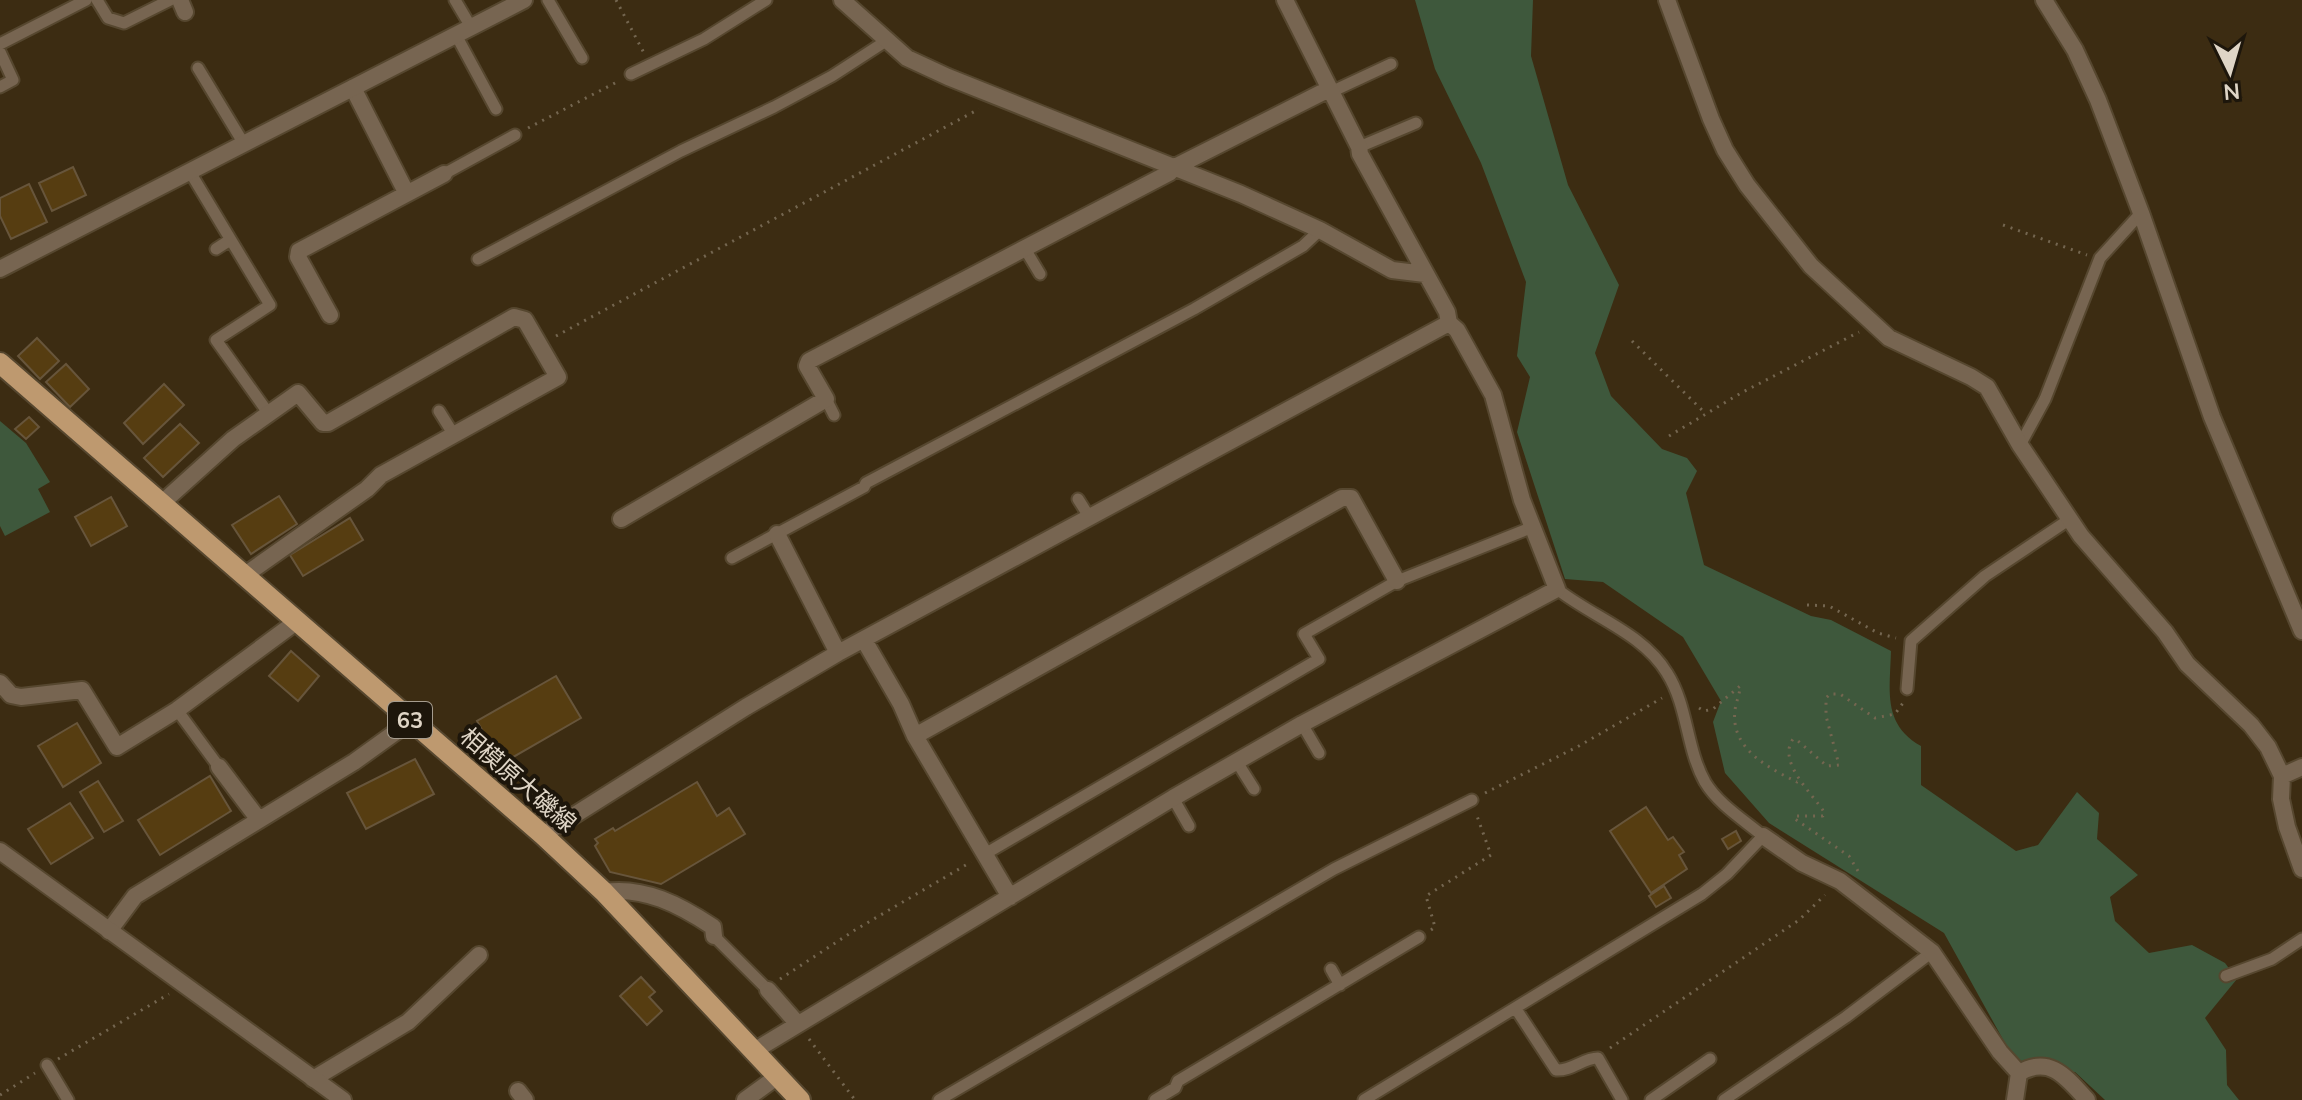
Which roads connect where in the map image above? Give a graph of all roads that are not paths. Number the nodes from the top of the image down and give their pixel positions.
1 (86, 0) edge
2 (97, 0) edge
3 (170, 0) edge
4 (455, 0) edge
5 (524, 0) edge
6 (548, 0) edge
7 (766, 0) edge
8 (842, 0) edge
9 (1285, 0) edge
10 (1667, 0) edge
11 (2044, 0) edge
12 (464, 31) junction
13 (886, 41) junction
14 (0, 44) edge
15 (0, 52) edge
16 (582, 58) dead end
17 (198, 68) dead end
18 (1388, 69) dead end
19 (631, 74) road end
20 (0, 87) edge
21 (353, 88) junction
22 (1330, 90) junction
23 (477, 105) dead end
24 (1416, 123) dead end
25 (515, 135) road end
26 (244, 144) junction
27 (1359, 147) junction
28 (1175, 167) junction
29 (190, 172) junction
30 (444, 174) joint
31 (406, 192) junction
32 (2141, 213) junction
33 (1320, 230) junction
34 (230, 240) junction
35 (216, 249) dead end
36 (1025, 249) junction
37 (478, 259) dead end
38 (0, 269) edge
39 (1040, 274) dead end
40 (1425, 274) junction
41 (330, 315) dead end
42 (1449, 323) junction
43 (216, 340) junction
44 (204, 347) dead end
45 (0, 363) edge
46 (826, 399) junction
47 (439, 411) dead end
48 (269, 414) junction
49 (834, 415) dead end
50 (454, 435) junction
51 (2020, 445) junction
52 (1078, 499) dead end
53 (162, 503) junction
54 (1090, 518) junction
55 (621, 519) dead end
56 (2070, 519) junction
57 (1533, 527) junction
58 (777, 534) junction
59 (732, 558) dead end
60 (245, 575) junction
61 (1397, 581) junction
62 (1557, 589) junction
63 (296, 622) junction
64 (2302, 631) edge
65 (864, 640) junction
66 (838, 653) junction
67 (0, 683) edge
68 (1907, 689) road end
69 (177, 710) junction
70 (411, 721) junction
71 (1302, 724) junction
72 (915, 736) junction
73 (1319, 753) dead end
74 (1237, 762) junction
75 (219, 767) joint
76 (2302, 767) edge
77 (2282, 776) junction
78 (1254, 789) dead end
79 (1173, 798) junction
80 (1472, 800) road end
81 (259, 820) junction
82 (1189, 826) dead end
83 (543, 835) junction
84 (1763, 836) junction
85 (0, 851) edge
86 (985, 854) junction
87 (2302, 869) edge
88 (604, 892) junction
89 (1010, 897) junction
90 (109, 931) junction
91 (714, 936) joint
92 (1419, 937) road end
93 (2302, 939) edge
94 (1932, 952) junction
95 (479, 955) dead end
96 (1331, 969) dead end
97 (2226, 976) dead end
98 (1340, 985) junction
99 (768, 990) joint
100 (1516, 1009) junction
101 (797, 1023) junction
102 (754, 1051) junction
103 (1710, 1059) dead end
104 (47, 1065) road end
105 (2019, 1073) junction
106 (778, 1076) junction
107 (313, 1079) junction
108 (68, 1100) edge
109 (343, 1100) edge
110 (745, 1100) edge
111 (800, 1100) edge
112 (939, 1100) edge
113 (1155, 1100) edge
114 (1364, 1100) edge
115 (1622, 1100) edge
116 (1651, 1100) edge
117 (1724, 1100) edge
118 (2015, 1100) edge
119 (2087, 1100) edge

1 - 14 lane
2 - 3 lane
4 - 12 lane
5 - 12 street
6 - 16 lane
7 - 19 lane
8 - 13 street
9 - 22 street
10 - 51 street
11 - 32 street
12 - 21 street
12 - 23 lane
13 - 28 street
13 - 37 lane
15 - 20 lane
17 - 26 lane
18 - 22 lane
21 - 26 street
21 - 31 street
22 - 27 street
22 - 28 street
24 - 27 lane
25 - 30 lane
26 - 29 street
27 - 40 street
28 - 33 street
28 - 36 street
29 - 34 lane
29 - 38 street
30 - 31 street
31 - 41 street
32 - 51 lane
32 - 64 street
33 - 40 street
33 - 58 lane
34 - 35 lane
34 - 43 lane
36 - 39 lane
36 - 46 street
40 - 42 street
42 - 54 street
42 - 57 street
43 - 44 lane
43 - 48 lane
45 - 53 main road, 相模原大磯線 / 63
46 - 49 lane
46 - 55 street
47 - 50 lane
48 - 50 street
48 - 53 street
50 - 60 street
51 - 56 street
52 - 54 lane
53 - 60 main road, 相模原大磯線 / 63
54 - 65 street
56 - 68 lane
56 - 77 street
57 - 61 lane
57 - 62 street
58 - 59 lane
58 - 66 street
60 - 63 main road, 相模原大磯線 / 63
61 - 72 street
61 - 86 lane
62 - 71 street
62 - 84 lane
63 - 69 street
63 - 70 main road, 相模原大磯線 / 63
65 - 66 street
65 - 72 street
66 - 83 street
67 - 69 street
69 - 75 lane
70 - 81 street
70 - 83 main road, 相模原大磯線 / 63
71 - 73 lane
71 - 74 street
72 - 86 street
74 - 78 lane
74 - 79 street
75 - 81 street
76 - 77 street
77 - 87 street
79 - 82 lane
79 - 89 street
80 - 112 lane
81 - 90 street
83 - 88 main road, 相模原大磯線 / 63
84 - 94 street
84 - 100 lane
85 - 90 street
86 - 89 street
88 - 91 street
88 - 102 main road, 相模原大磯線 / 63
89 - 101 street
90 - 107 street
91 - 99 lane
92 - 98 lane
93 - 97 lane
94 - 105 street
94 - 117 lane
95 - 107 street
96 - 98 lane
98 - 113 lane
99 - 101 street
100 - 114 lane
100 - 115 lane
101 - 102 street
102 - 106 main road, 相模原大磯線 / 63
103 - 116 lane
104 - 108 lane
105 - 118 street
105 - 119 street
106 - 110 street
106 - 111 main road, 相模原大磯線 / 63
107 - 109 street

